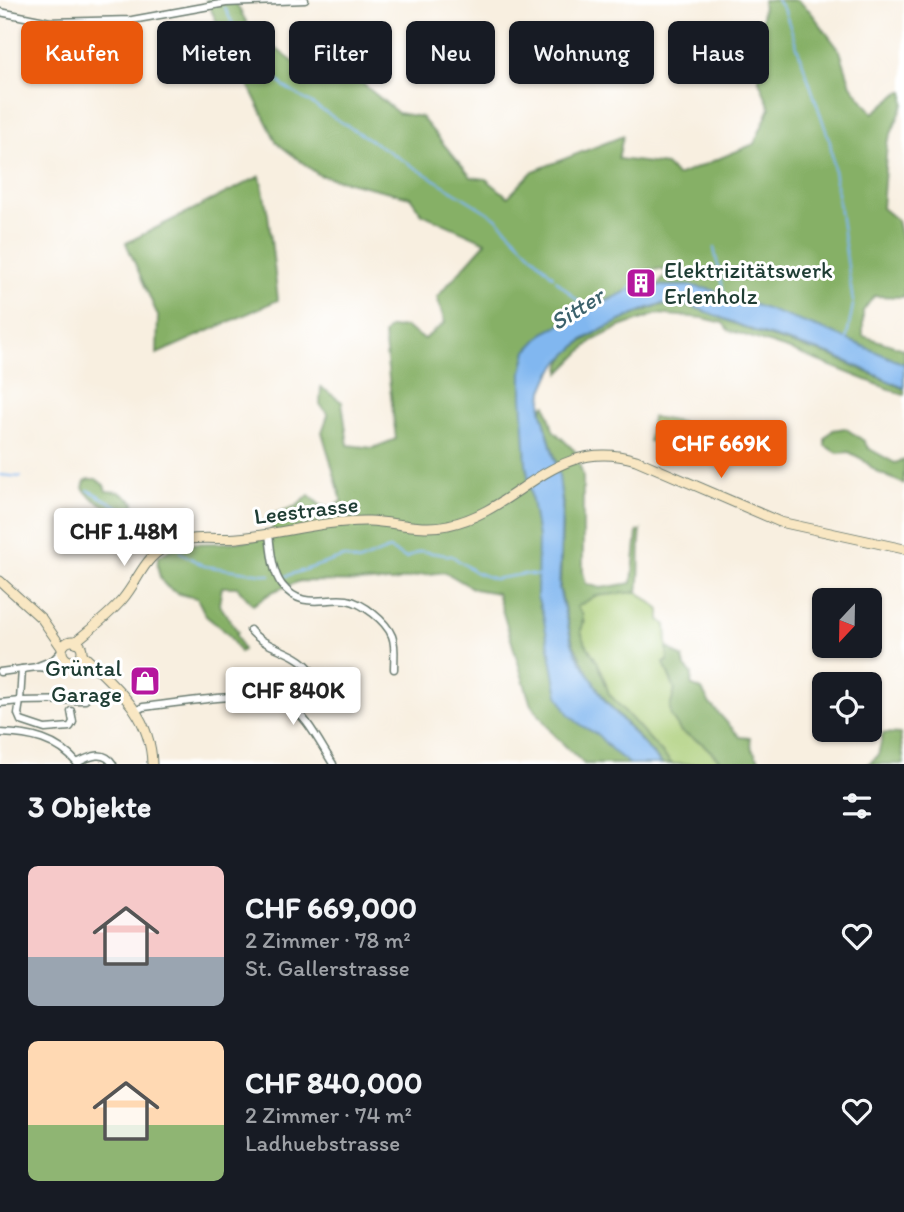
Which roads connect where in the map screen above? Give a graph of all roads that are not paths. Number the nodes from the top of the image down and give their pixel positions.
1 (305, 0) edge
2 (0, 12) edge
3 (269, 534) junction
4 (904, 549) edge
5 (0, 581) edge
6 (250, 630) dead end
7 (72, 651) junction
8 (394, 668) dead end
9 (22, 669) junction
10 (0, 672) edge
11 (281, 698) junction
12 (85, 700) dead end
13 (20, 701) junction
14 (0, 703) edge
15 (71, 711) dead end
16 (136, 711) junction
17 (0, 733) edge
18 (77, 763) edge
19 (113, 764) edge
20 (152, 764) edge
21 (333, 764) edge

1 - 2 street
3 - 4 street, Leestrasse
3 - 7 street, Leestrasse
3 - 8 street
5 - 7 street
6 - 11 street
7 - 9 street
7 - 16 street
9 - 10 street
9 - 13 street
11 - 16 street
11 - 21 street
12 - 13 street
13 - 14 street
13 - 15 street
16 - 20 street
17 - 18 street
18 - 19 street

